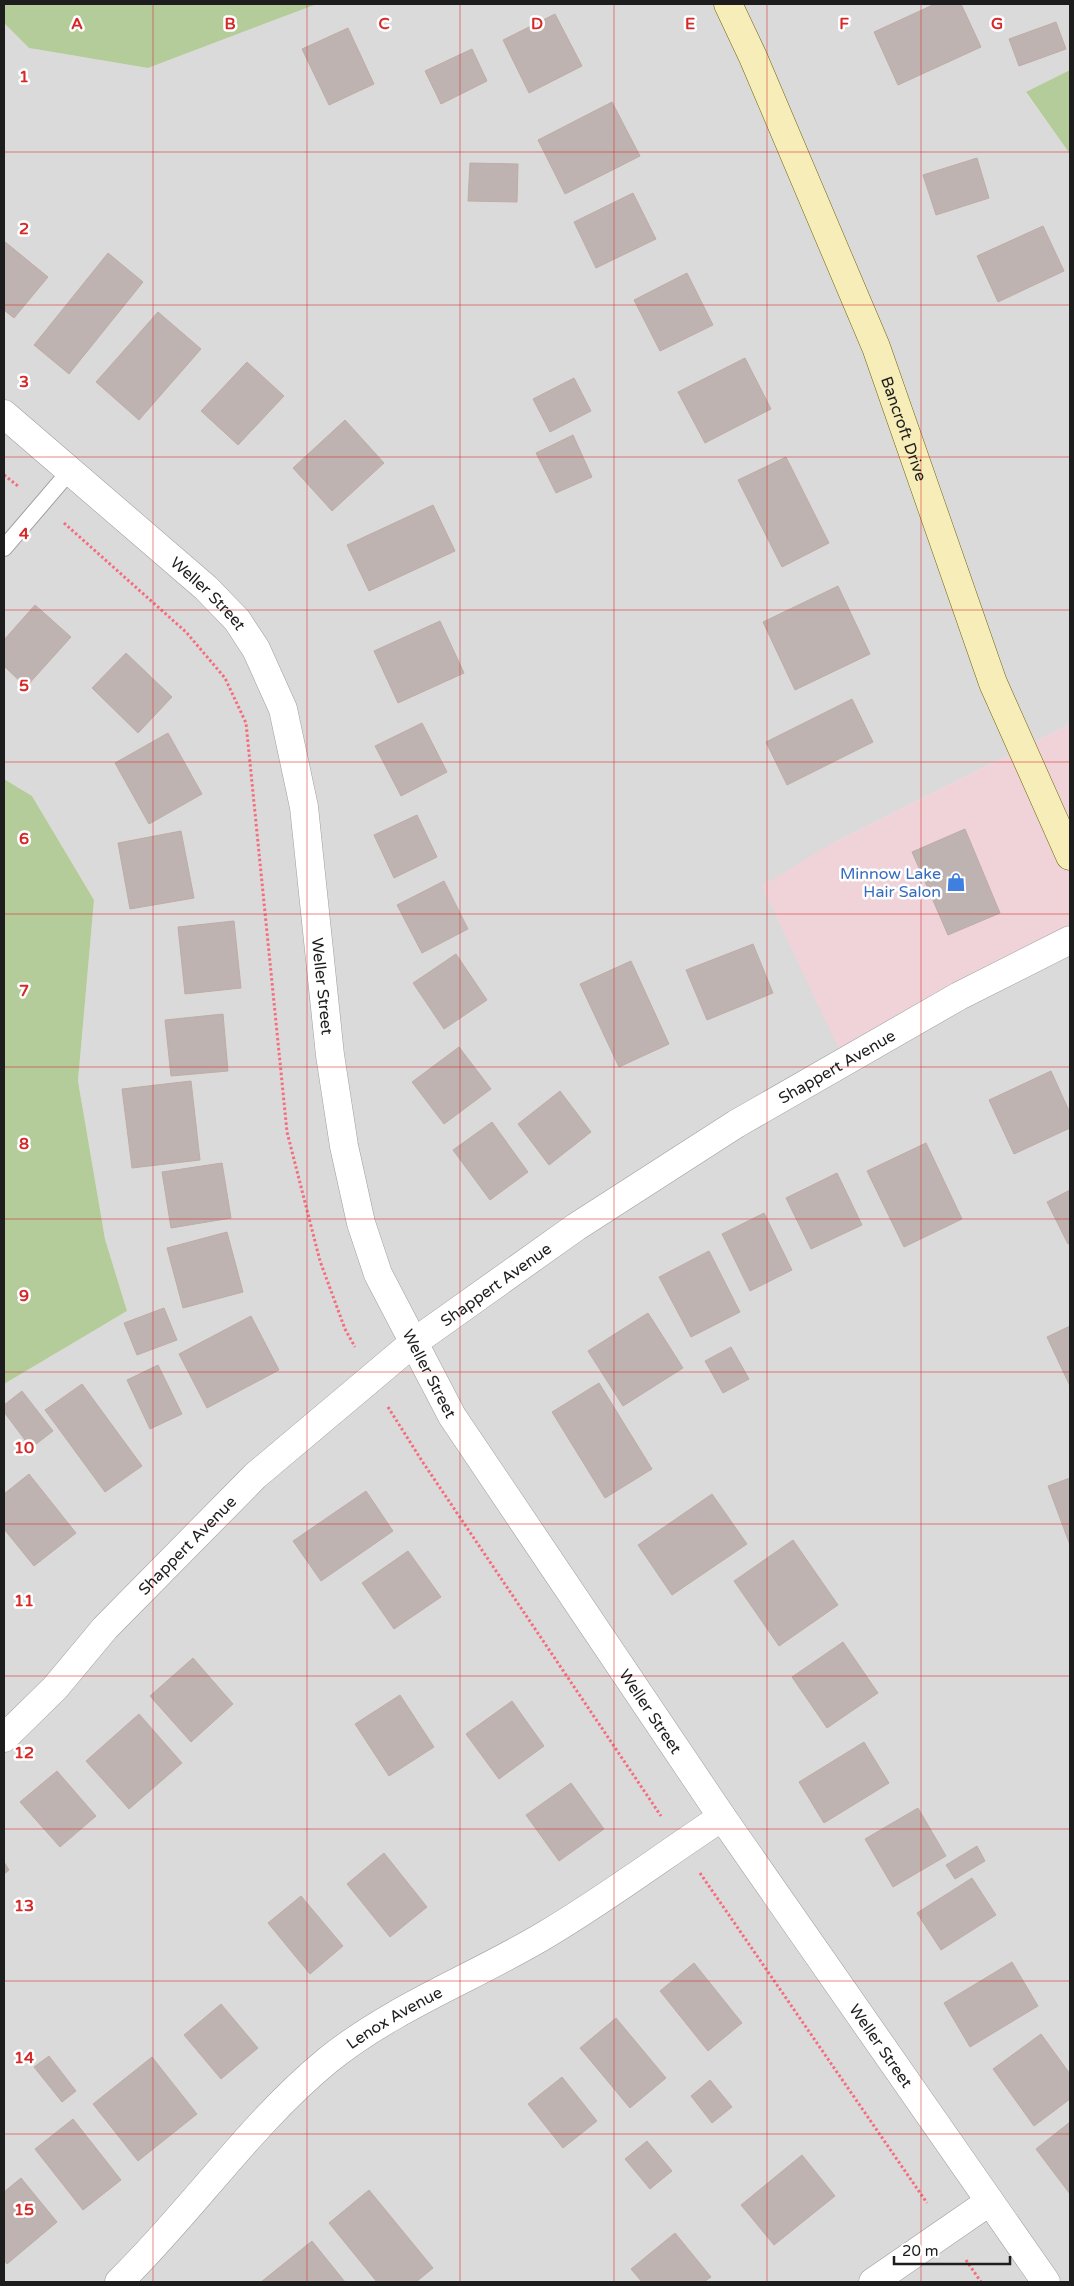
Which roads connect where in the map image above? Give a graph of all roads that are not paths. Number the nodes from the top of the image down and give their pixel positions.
1 (728, 4) edge
2 (4, 414) edge
3 (69, 472) junction
4 (4, 548) edge
5 (1070, 856) edge
6 (1070, 940) edge
7 (413, 1343) junction
8 (4, 1738) edge
9 (722, 1817) junction
10 (989, 2202) junction
11 (119, 2282) edge
12 (873, 2282) edge
13 (1046, 2282) edge

1 - 5 main road, Bancroft Drive
2 - 3 street, Weller Street
3 - 4 lane
3 - 7 street, Weller Street
6 - 7 street, Shappert Avenue
7 - 8 street, Shappert Avenue
7 - 9 street, Weller Street
9 - 10 street, Weller Street
9 - 11 street, Lenox Avenue
10 - 12 street
10 - 13 street, Weller Street

